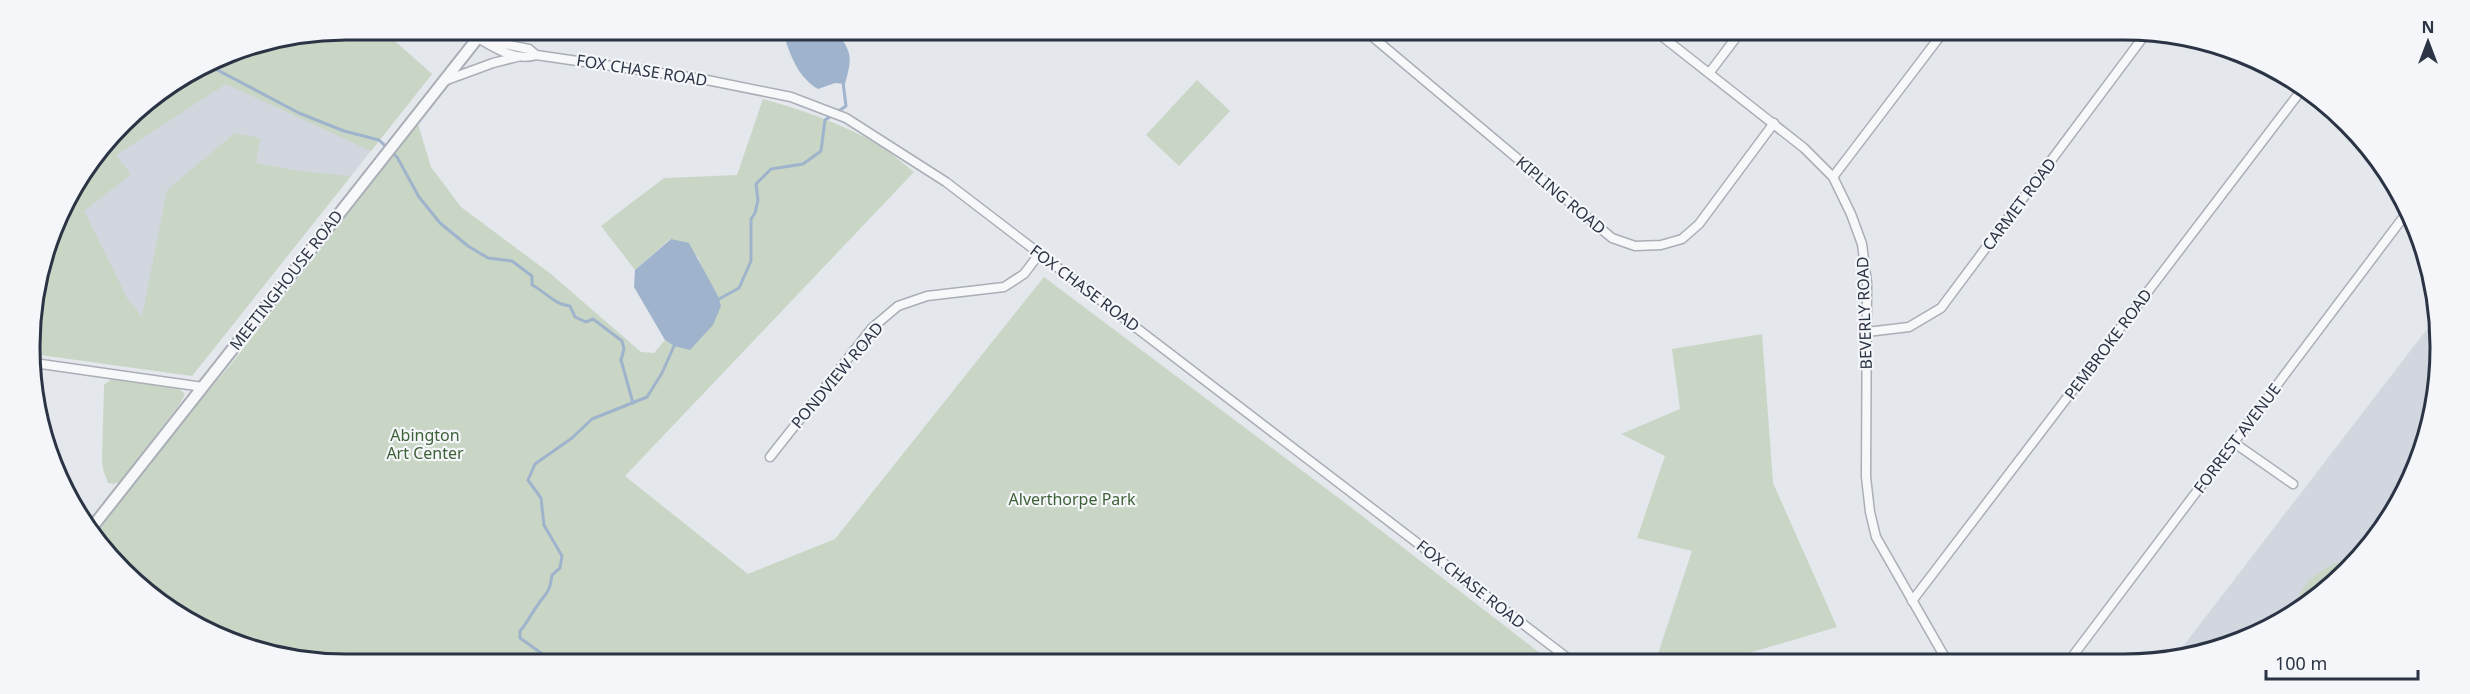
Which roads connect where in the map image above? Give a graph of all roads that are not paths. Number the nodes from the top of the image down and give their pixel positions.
1 (476, 40) edge
2 (490, 40) edge
3 (501, 40) edge
4 (1376, 40) edge
5 (1667, 40) edge
6 (1734, 40) edge
7 (1937, 40) edge
8 (498, 41) joint
9 (2140, 41) edge
10 (536, 55) junction
11 (520, 57) junction
12 (1710, 72) junction
13 (441, 82) junction
14 (2298, 95) edge
15 (1774, 123) junction
16 (1833, 177) junction
17 (2402, 220) edge
18 (1040, 253) junction
19 (1867, 332) junction
20 (41, 364) edge
21 (203, 387) junction
22 (2233, 442) junction
23 (770, 457) dead end
24 (2293, 484) dead end
25 (96, 523) edge
26 (1912, 601) junction
27 (1562, 654) edge
28 (1943, 654) edge
29 (2074, 654) edge

1 - 13 street, MEETINGHOUSE ROAD
2 - 11 street, FOX CHASE ROAD
3 - 8 street
4 - 15 street, KIPLING ROAD
5 - 12 street, BEVERLY ROAD
6 - 12 street
7 - 16 street
8 - 10 street, FOX CHASE ROAD
9 - 19 street, CARMET ROAD
10 - 11 street, FOX CHASE ROAD
10 - 18 street, FOX CHASE ROAD
11 - 13 street, FOX CHASE ROAD
12 - 15 street, BEVERLY ROAD
13 - 21 street, MEETINGHOUSE ROAD
14 - 26 street, PEMBROKE ROAD
15 - 16 street, BEVERLY ROAD
16 - 19 street, BEVERLY ROAD
17 - 22 street, FORREST AVENUE
18 - 23 street, PONDVIEW ROAD
18 - 27 street, FOX CHASE ROAD
19 - 26 street, BEVERLY ROAD
20 - 21 street
21 - 25 street, MEETINGHOUSE ROAD
22 - 24 street
22 - 29 street, FORREST AVENUE
26 - 28 street, BEVERLY ROAD

